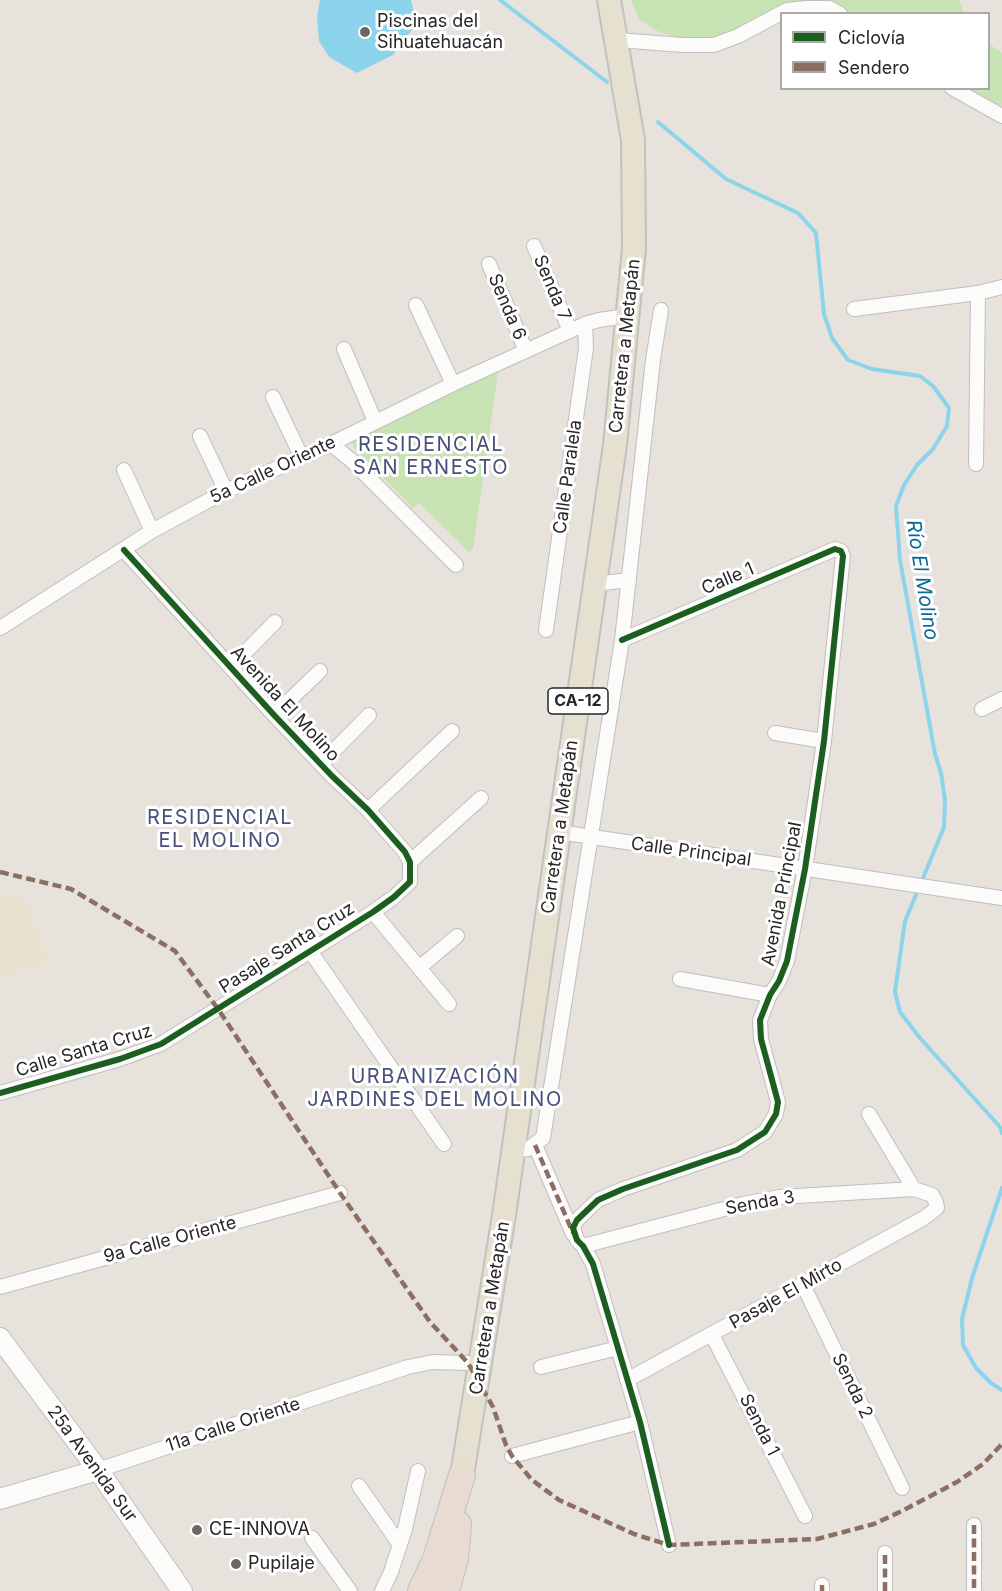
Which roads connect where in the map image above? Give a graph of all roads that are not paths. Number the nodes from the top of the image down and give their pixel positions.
1 (609, 0) edge
2 (783, 12) edge
3 (836, 12) edge
4 (780, 14) edge
5 (618, 40) junction
6 (956, 90) edge
7 (1002, 116) edge
8 (534, 246) dead end
9 (489, 264) dead end
10 (1002, 287) edge
11 (978, 293) junction
12 (416, 305) dead end
13 (854, 309) dead end
14 (661, 310) dead end
15 (627, 316) junction
16 (585, 324) junction
17 (570, 331) junction
18 (345, 349) dead end
19 (526, 351) junction
20 (453, 384) junction
21 (273, 397) dead end
22 (375, 421) junction
23 (200, 436) dead end
24 (331, 444) junction
25 (301, 456) junction
26 (976, 464) dead end
27 (124, 471) dead end
28 (226, 491) junction
29 (152, 531) junction
30 (124, 550) junction
31 (843, 556) joint
32 (456, 565) dead end
33 (629, 580) junction
34 (595, 584) junction
35 (275, 622) dead end
36 (0, 628) edge
37 (546, 630) dead end
38 (622, 640) junction
39 (231, 667) junction
40 (321, 671) dead end
41 (1002, 699) edge
42 (982, 710) dead end
43 (369, 715) dead end
44 (274, 716) junction
45 (452, 731) dead end
46 (775, 733) dead end
47 (824, 741) junction
48 (321, 764) junction
49 (481, 798) dead end
50 (368, 810) junction
51 (559, 832) junction
52 (591, 838) junction
53 (410, 862) junction
54 (805, 869) junction
55 (1002, 898) edge
56 (373, 912) junction
57 (457, 936) dead end
58 (310, 951) junction
59 (419, 968) junction
60 (680, 979) dead end
61 (770, 995) junction
62 (449, 1004) dead end
63 (177, 1036) joint
64 (0, 1093) edge
65 (869, 1114) dead end
66 (444, 1144) dead end
67 (525, 1148) junction
68 (914, 1189) junction
69 (340, 1193) dead end
70 (573, 1231) junction
71 (583, 1246) junction
72 (803, 1285) junction
73 (0, 1287) edge
74 (712, 1335) junction
75 (0, 1338) edge
76 (618, 1348) junction
77 (475, 1362) junction
78 (541, 1367) dead end
79 (627, 1380) junction
80 (640, 1422) junction
81 (512, 1456) dead end
82 (98, 1470) junction
83 (418, 1471) dead end
84 (462, 1474) joint
85 (359, 1486) dead end
86 (902, 1488) dead end
87 (0, 1499) edge
88 (454, 1516) junction
89 (806, 1516) dead end
90 (974, 1525) dead end
91 (312, 1538) dead end
92 (400, 1545) junction
93 (669, 1545) dead end
94 (885, 1553) dead end
95 (182, 1591) edge
96 (350, 1591) edge
97 (382, 1591) edge
98 (410, 1591) edge
99 (421, 1591) edge
100 (436, 1591) edge
101 (446, 1591) edge
102 (885, 1591) edge
103 (974, 1591) edge

1 - 5 main road, Carretera a Metapán / CA-12
2 - 3 street
4 - 5 street
5 - 15 main road, Carretera a Metapán / CA-12
6 - 7 street
8 - 17 street, Senda 7
9 - 19 street, Senda 6
10 - 11 street
11 - 13 street
11 - 26 street
12 - 20 street
14 - 33 street
15 - 16 street, 5a Calle Oriente
15 - 34 main road, Carretera a Metapán / CA-12
16 - 17 street, 5a Calle Oriente
16 - 37 street, Calle Paralela
17 - 19 street, 5a Calle Oriente
18 - 22 street
19 - 20 street, 5a Calle Oriente
20 - 22 street, 5a Calle Oriente
21 - 25 street
22 - 24 street, 5a Calle Oriente
23 - 28 street
24 - 25 street, 5a Calle Oriente
24 - 32 street
25 - 28 street, 5a Calle Oriente
27 - 29 street
28 - 29 street, 5a Calle Oriente
29 - 30 street, 5a Calle Oriente
30 - 36 street, 5a Calle Oriente
30 - 39 street, Avenida El Molino
31 - 38 street, Calle 1
31 - 47 street, Avenida Principal
33 - 34 street
33 - 38 street
34 - 51 main road, Carretera a Metapán / CA-12
35 - 39 street
38 - 52 street
39 - 44 street, Avenida El Molino
40 - 44 street
41 - 42 street
43 - 48 street
44 - 48 street, Avenida El Molino
45 - 50 street
46 - 47 street
47 - 54 street, Avenida Principal
48 - 50 street, Avenida El Molino
49 - 53 street
50 - 53 street, Avenida El Molino
51 - 52 street, Calle Principal
51 - 67 main road, Carretera a Metapán / CA-12
52 - 54 street, Calle Principal
52 - 67 street
53 - 56 street, Pasaje Santa Cruz
54 - 55 street, Calle Principal
54 - 61 street, Avenida Principal
56 - 58 street, Pasaje Santa Cruz
56 - 59 street
57 - 59 street
58 - 63 street, Pasaje Santa Cruz
58 - 66 street
59 - 62 street
60 - 61 street
61 - 70 street, Avenida Principal
63 - 64 street, Calle Santa Cruz
65 - 68 street
67 - 70 street
67 - 77 main road, Carretera a Metapán / CA-12
68 - 71 street, Senda 3
68 - 72 street, Pasaje El Mirto
69 - 73 street, 9a Calle Oriente
70 - 71 street
71 - 76 street
72 - 74 street, Pasaje El Mirto
72 - 86 street, Senda 2
74 - 79 street, Pasaje El Mirto
74 - 89 street, Senda 1
75 - 82 main road, 25a Avenida Sur
76 - 78 street
76 - 79 street
77 - 82 street, 11a Calle Oriente
77 - 84 main road, Carretera a Metapán / CA-12
79 - 80 street
80 - 81 street
80 - 93 street
82 - 87 main road, 11a Calle Oriente
82 - 95 main road, 25a Avenida Sur
83 - 92 street
84 - 88 highway
85 - 92 street
88 - 98 highway
88 - 99 highway
88 - 100 highway
88 - 101 highway
90 - 103 street
91 - 96 street
92 - 97 street
94 - 102 street

